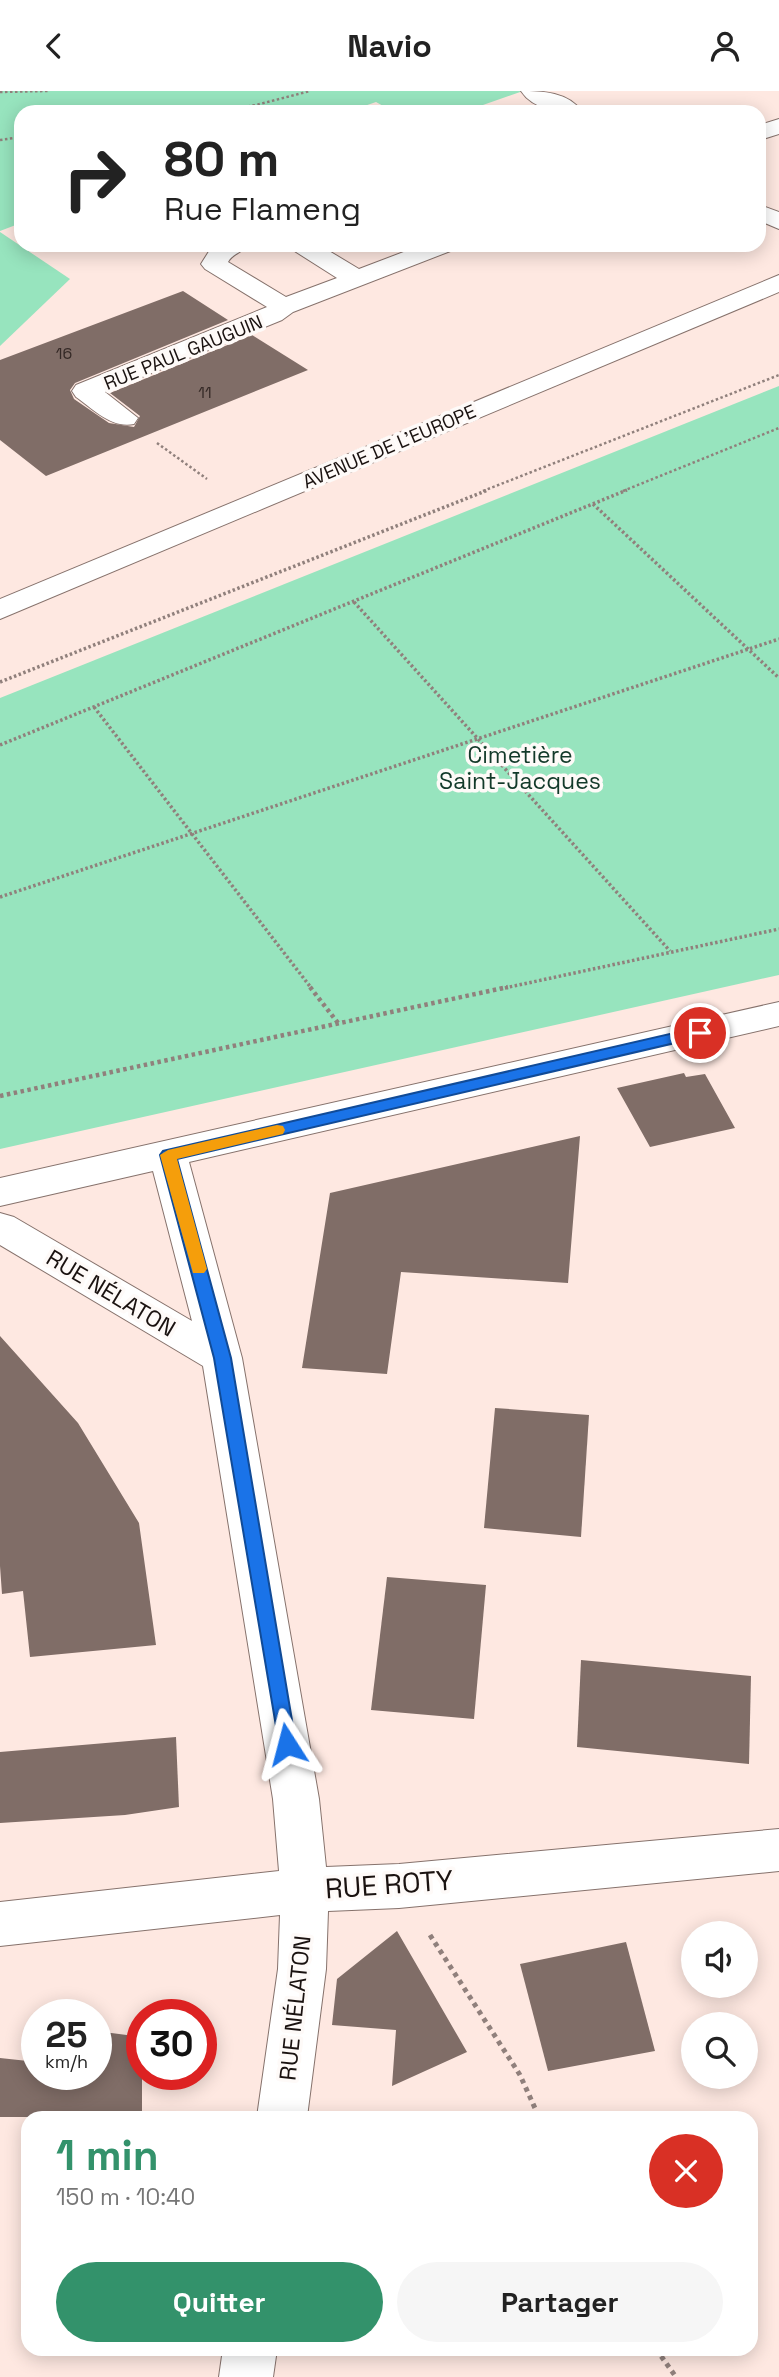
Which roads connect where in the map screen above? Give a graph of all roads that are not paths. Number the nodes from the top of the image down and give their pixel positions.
1 (532, 91) edge
2 (558, 105) edge
3 (221, 252) edge
4 (313, 252) edge
5 (426, 252) edge
6 (357, 279) junction
7 (779, 282) edge
8 (284, 307) junction
9 (124, 418) road end
10 (0, 610) edge
11 (779, 1014) edge
12 (168, 1155) junction
13 (0, 1192) edge
14 (0, 1227) edge
15 (222, 1358) junction
16 (779, 1850) edge
17 (305, 1889) junction
18 (0, 1924) edge
19 (283, 2111) edge
20 (249, 2356) edge
21 (246, 2377) edge

1 - 2 street
3 - 8 street, RUE PAUL GAUGUIN
4 - 6 street
5 - 6 street, RUE PAUL GAUGUIN
6 - 8 street, RUE PAUL GAUGUIN
7 - 10 street, AVENUE DE L'EUROPE
8 - 9 street, RUE PAUL GAUGUIN
11 - 12 street
12 - 13 street
12 - 15 street, RUE NÉLATON
14 - 15 street, RUE NÉLATON
15 - 17 street, RUE NÉLATON
16 - 17 street, RUE ROTY
17 - 18 street, RUE ROTY
17 - 19 street, RUE NÉLATON
20 - 21 street

